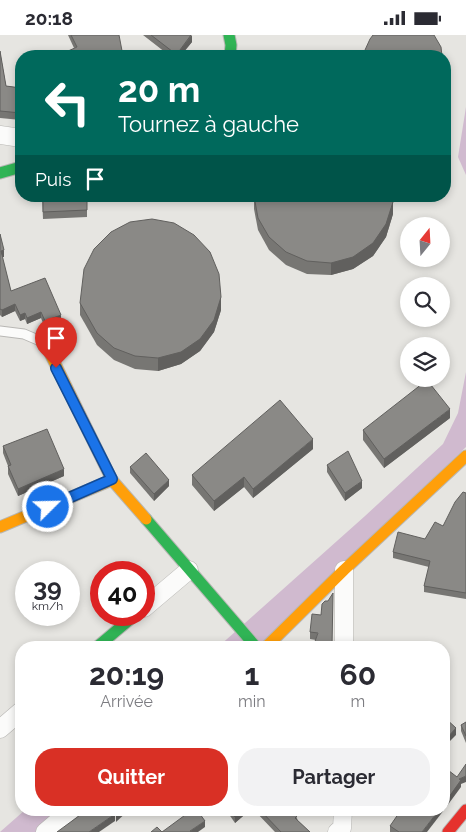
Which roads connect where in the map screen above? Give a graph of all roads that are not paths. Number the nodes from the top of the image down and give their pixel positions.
1 (229, 35) edge
2 (231, 50) edge
3 (0, 135) edge
4 (15, 137) edge
5 (15, 169) edge
6 (0, 173) edge
7 (0, 331) edge
8 (45, 343) joint
9 (466, 456) edge
10 (112, 479) junction
11 (0, 527) edge
12 (189, 570) junction
13 (344, 571) junction
14 (155, 599) edge
15 (122, 626) edge
16 (104, 641) edge
17 (251, 641) edge
18 (272, 641) edge
19 (344, 641) edge
20 (15, 716) edge
21 (0, 729) edge
22 (466, 809) edge
23 (64, 816) edge
24 (343, 816) edge
25 (45, 832) edge
26 (337, 832) edge
27 (448, 832) edge

1 - 2 street
3 - 4 street
5 - 6 street
7 - 8 lane
8 - 10 street
9 - 13 street
10 - 11 street
10 - 12 street
12 - 14 street
12 - 17 street
13 - 18 street
13 - 19 street
15 - 16 street
20 - 21 street
22 - 27 street
23 - 25 street
24 - 26 street

